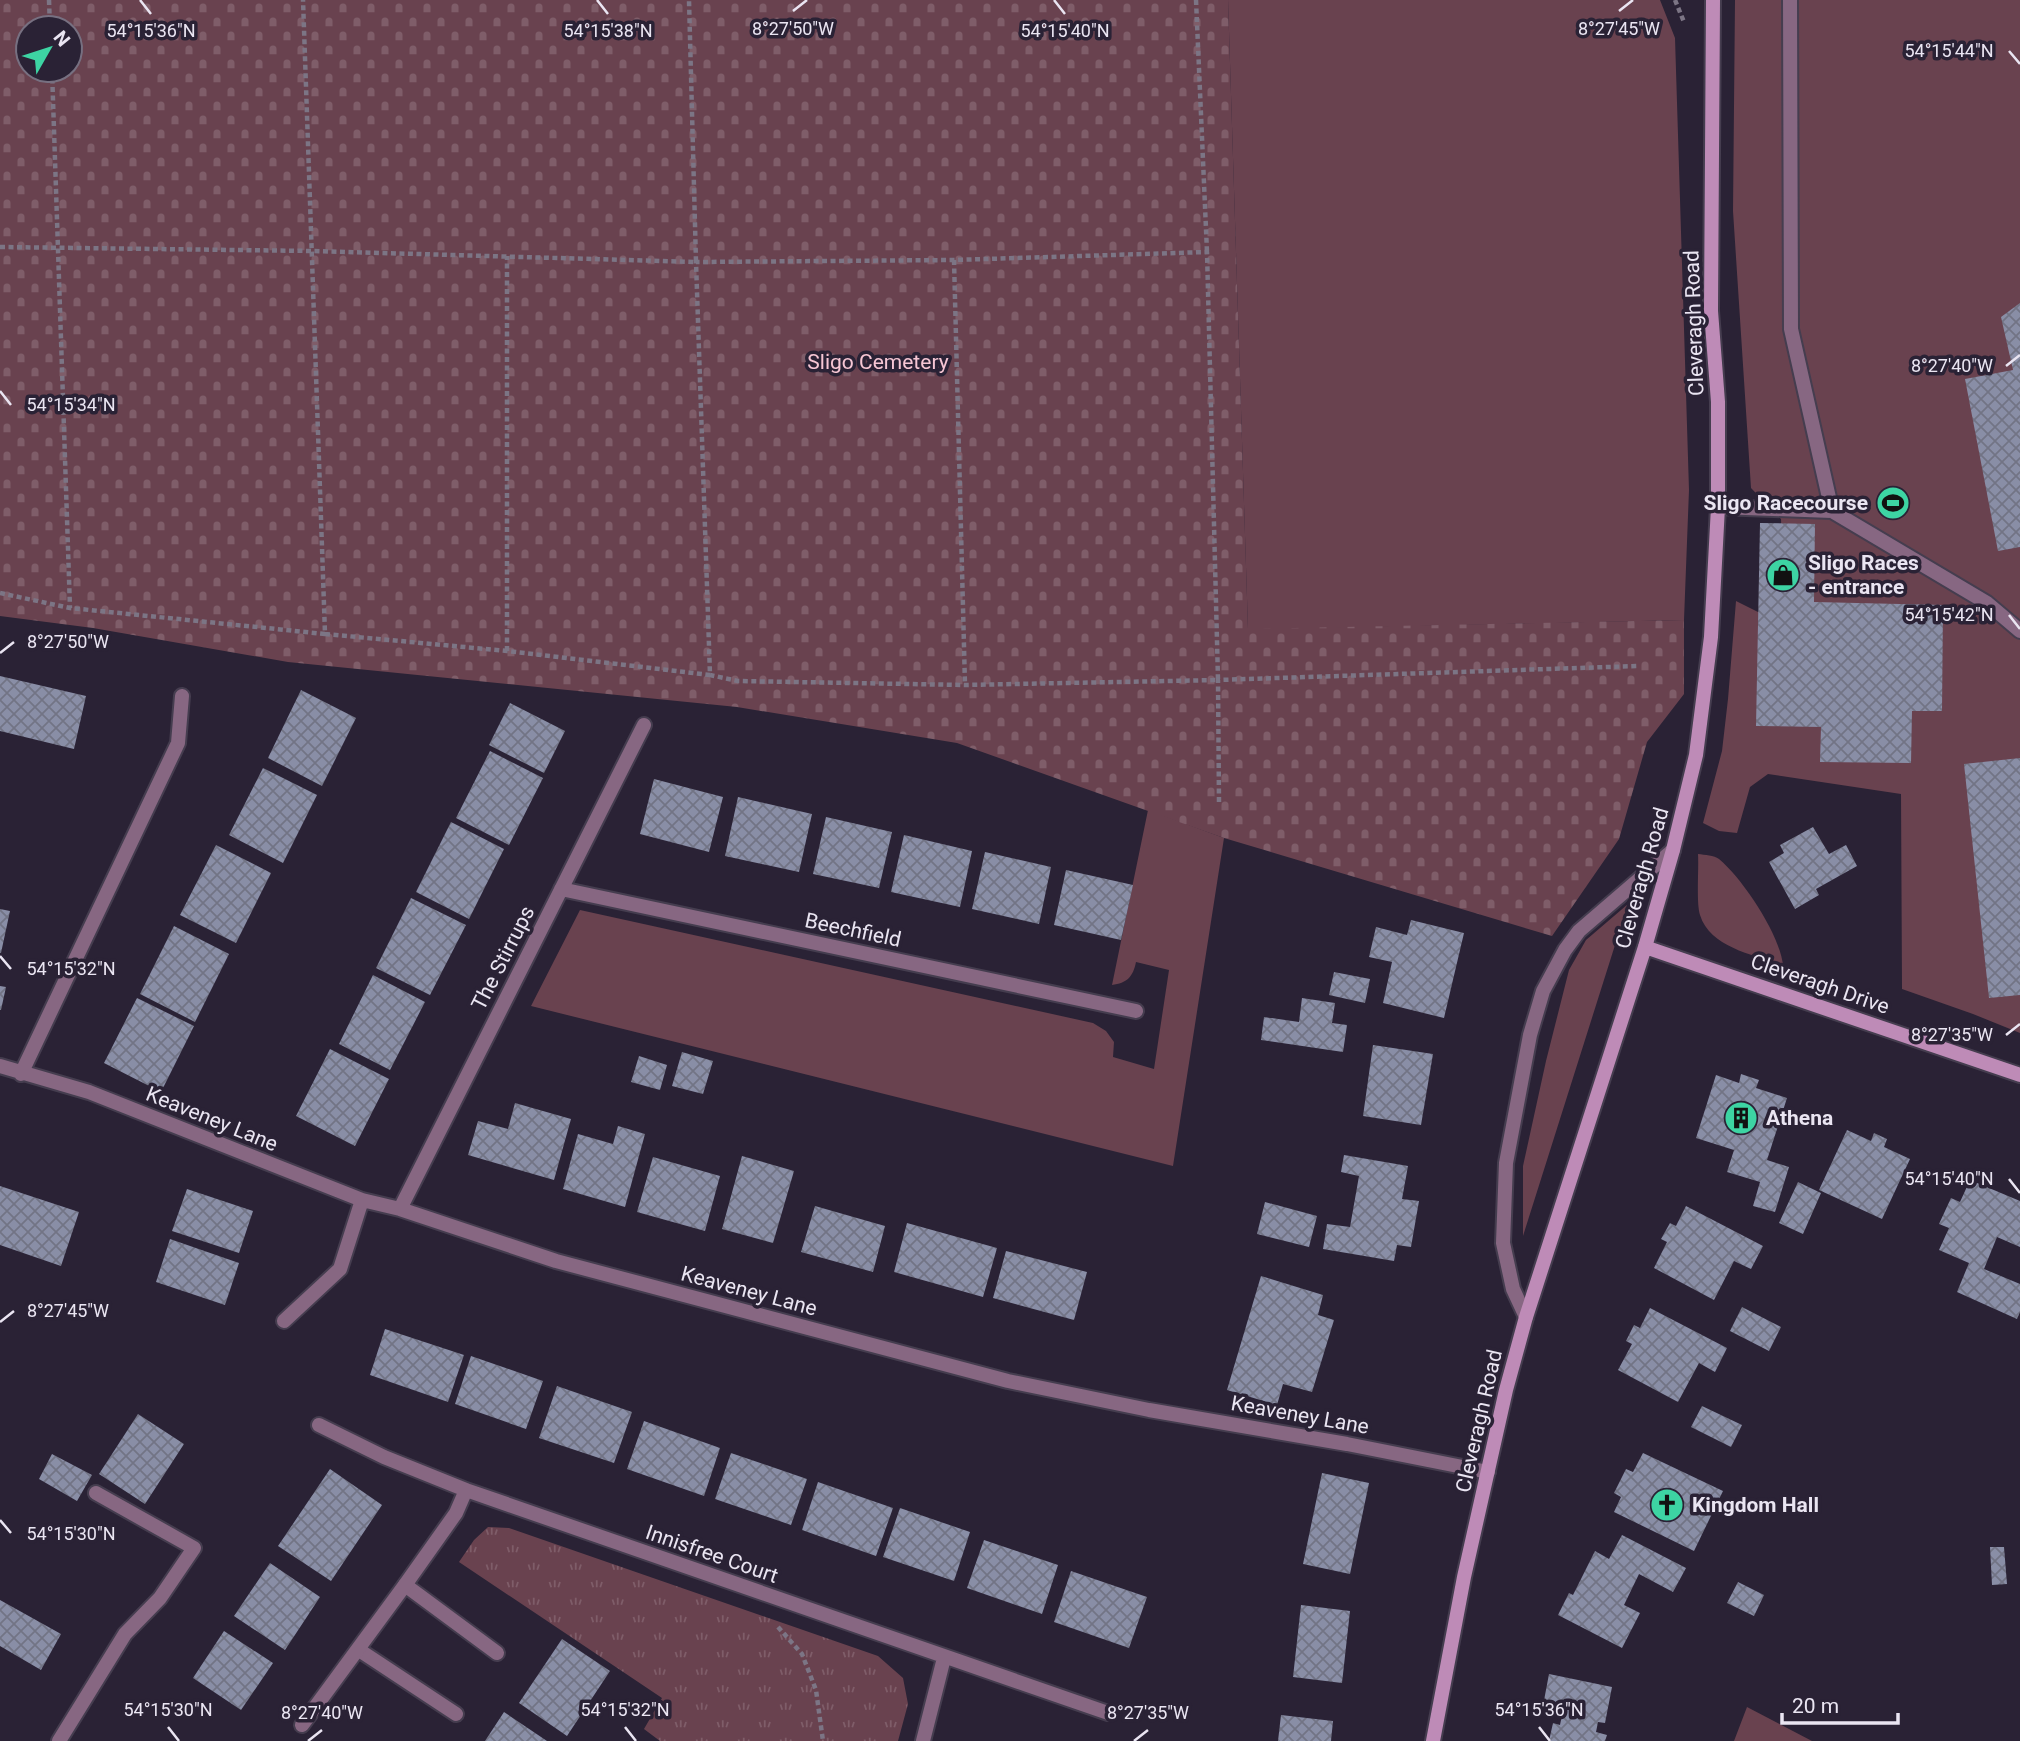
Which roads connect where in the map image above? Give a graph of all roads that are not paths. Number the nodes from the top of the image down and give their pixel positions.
1 (1713, 0) edge
2 (1790, 0) edge
3 (1718, 507) junction
4 (1832, 512) junction
5 (2020, 631) edge
6 (182, 696) dead end
7 (644, 725) dead end
8 (1673, 850) junction
9 (561, 889) junction
10 (1645, 947) junction
11 (1136, 1011) dead end
12 (0, 1066) edge
13 (21, 1074) junction
14 (2020, 1075) edge
15 (362, 1200) junction
16 (400, 1209) junction
17 (1526, 1317) junction
18 (284, 1321) dead end
19 (319, 1425) dead end
20 (1488, 1472) junction
21 (467, 1490) junction
22 (96, 1493) dead end
23 (405, 1585) junction
24 (359, 1650) junction
25 (498, 1653) dead end
26 (944, 1658) junction
27 (1108, 1713) dead end
28 (456, 1714) dead end
29 (302, 1725) dead end
30 (59, 1741) edge
31 (923, 1741) edge
32 (1433, 1741) edge

1 - 3 street, Cleveragh Road
2 - 4 street
3 - 4 street
3 - 8 street, Cleveragh Road
4 - 5 street
6 - 13 street
7 - 9 street, The Stirrups
8 - 10 street, Cleveragh Road
8 - 17 street
9 - 11 street, Beechfield
9 - 16 street, The Stirrups
10 - 14 street, Cleveragh Drive
10 - 17 street, Cleveragh Road
12 - 13 street, Keaveney Lane
13 - 15 street, Keaveney Lane
15 - 16 street, Keaveney Lane
15 - 18 street
16 - 20 street, Keaveney Lane
17 - 20 street, Cleveragh Road
19 - 21 street, Innisfree Court
20 - 32 street, Cleveragh Road
21 - 23 street
21 - 26 street, Innisfree Court
22 - 30 street
23 - 24 street
23 - 25 street
24 - 28 street
24 - 29 street
26 - 27 street, Innisfree Court
26 - 31 street

